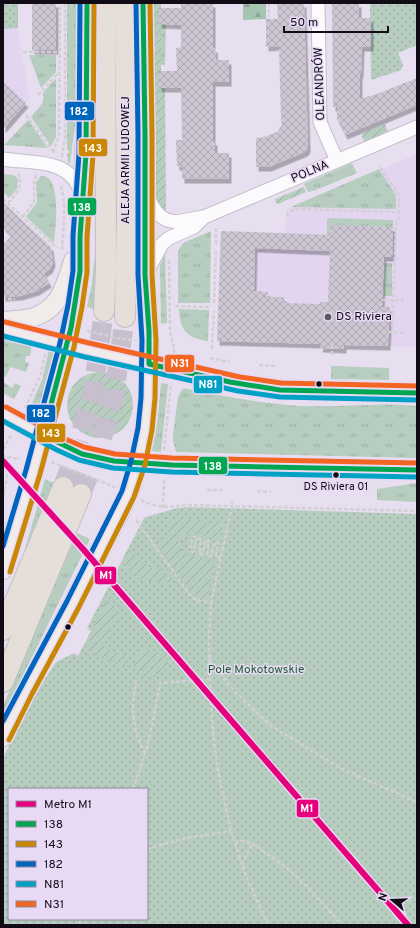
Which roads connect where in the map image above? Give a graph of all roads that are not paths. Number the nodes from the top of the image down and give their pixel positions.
1 (87, 3) edge
2 (105, 3) edge
3 (125, 3) edge
4 (143, 3) edge
5 (318, 3) edge
6 (417, 127) edge
7 (3, 159) edge
8 (337, 161) junction
9 (145, 192) junction
10 (83, 201) junction
11 (204, 217) junction
12 (80, 237) junction
13 (145, 275) junction
14 (104, 311) tunnel mouth
15 (125, 317) tunnel mouth
16 (3, 321) edge
17 (3, 329) edge
18 (67, 345) junction
19 (149, 364) junction
20 (417, 393) edge
21 (3, 413) edge
22 (43, 435) junction
23 (138, 463) junction
24 (417, 470) edge
25 (63, 487) tunnel mouth
26 (81, 494) tunnel mouth
27 (3, 570) edge
28 (3, 630) edge
29 (3, 682) edge
30 (3, 738) edge

1 - 10 main road
2 - 14 main road, ALEJA ARMII LUDOWEJ
3 - 15 main road, ALEJA ARMII LUDOWEJ
4 - 9 main road
5 - 8 street, OLEANDRÓW
6 - 8 street, POLNA
7 - 10 street
8 - 11 street, POLNA
9 - 11 street, POLNA
9 - 13 main road
10 - 12 main road
11 - 13 street, POLNA
12 - 16 main road
12 - 18 main road
13 - 19 main road
17 - 18 main road
18 - 19 main road
18 - 22 main road
19 - 20 main road
19 - 23 main road
21 - 22 main road
22 - 23 main road
22 - 27 main road
23 - 24 main road
23 - 30 main road
25 - 28 main road
26 - 29 main road

